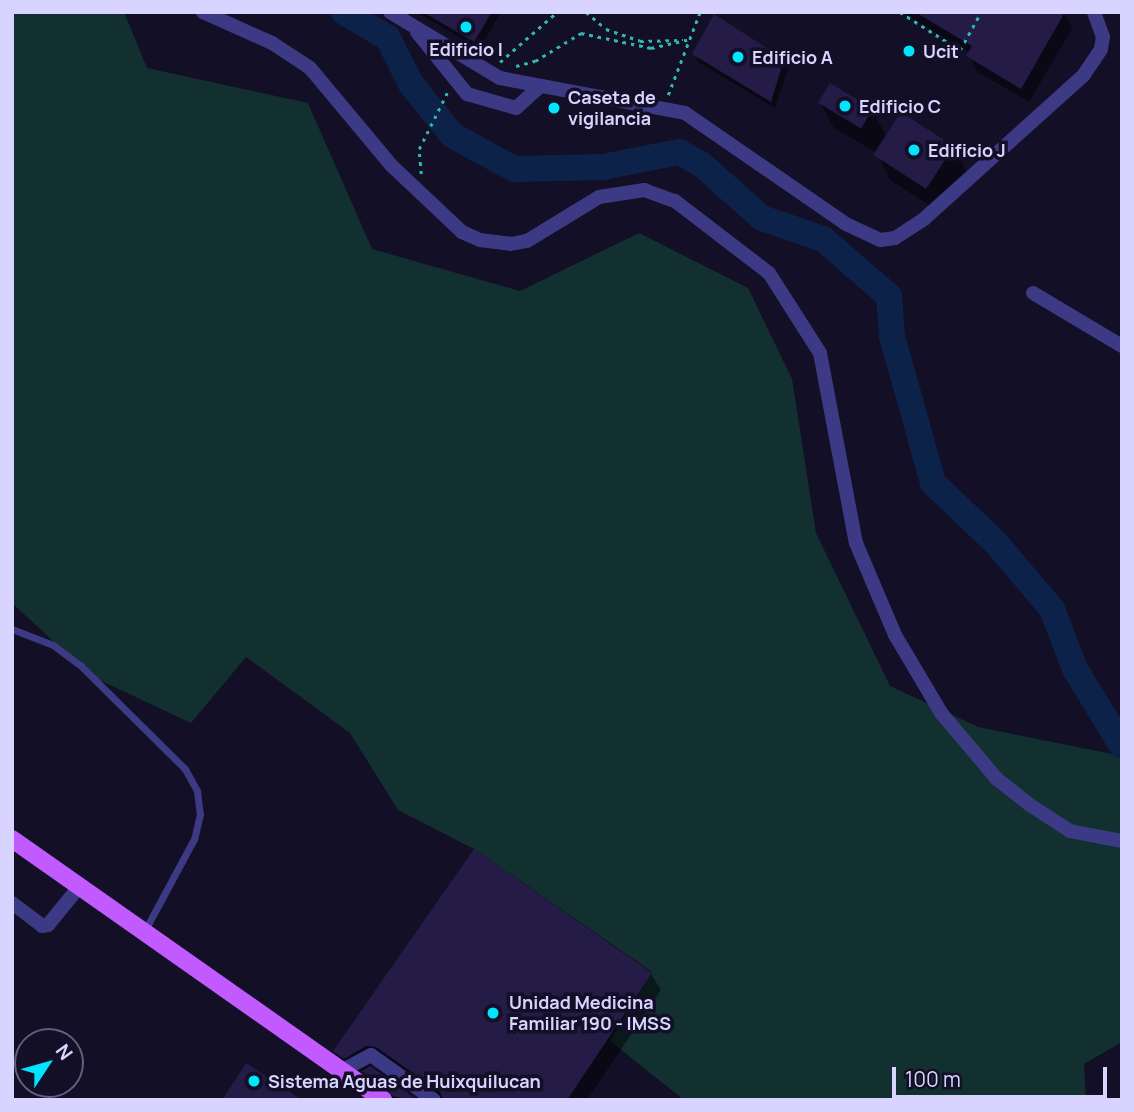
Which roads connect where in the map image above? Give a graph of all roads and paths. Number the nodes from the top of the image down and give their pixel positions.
1 (202, 12) edge
2 (390, 12) edge
3 (557, 12) edge
4 (586, 12) edge
5 (700, 12) edge
6 (900, 12) edge
7 (981, 12) edge
8 (1094, 12) edge
9 (410, 23) junction
10 (687, 40) junction
11 (512, 66) dead end
12 (504, 67) dead end
13 (485, 70) junction
14 (538, 88) junction
15 (442, 100) dead end
16 (667, 106) junction
17 (424, 194) junction
18 (1033, 293) dead end
19 (1122, 346) edge
20 (12, 629) edge
21 (12, 839) edge
22 (1122, 841) edge
23 (79, 887) junction
24 (12, 902) edge
25 (144, 933) junction
26 (341, 1071) junction
27 (362, 1093) edge
28 (383, 1100) edge
29 (434, 1100) edge

1 - 17 street
2 - 9 street
3 - 13 path
4 - 10 path
5 - 10 path
6 - 7 path
8 - 16 street
9 - 13 street
9 - 14 street
10 - 11 path
10 - 16 path
12 - 13 path
13 - 14 street
14 - 16 street
15 - 17 path
17 - 22 street
18 - 19 street
20 - 25 lane
21 - 23 main road
23 - 24 street
23 - 25 main road
25 - 26 main road
26 - 27 main road
26 - 29 street
27 - 28 main road

